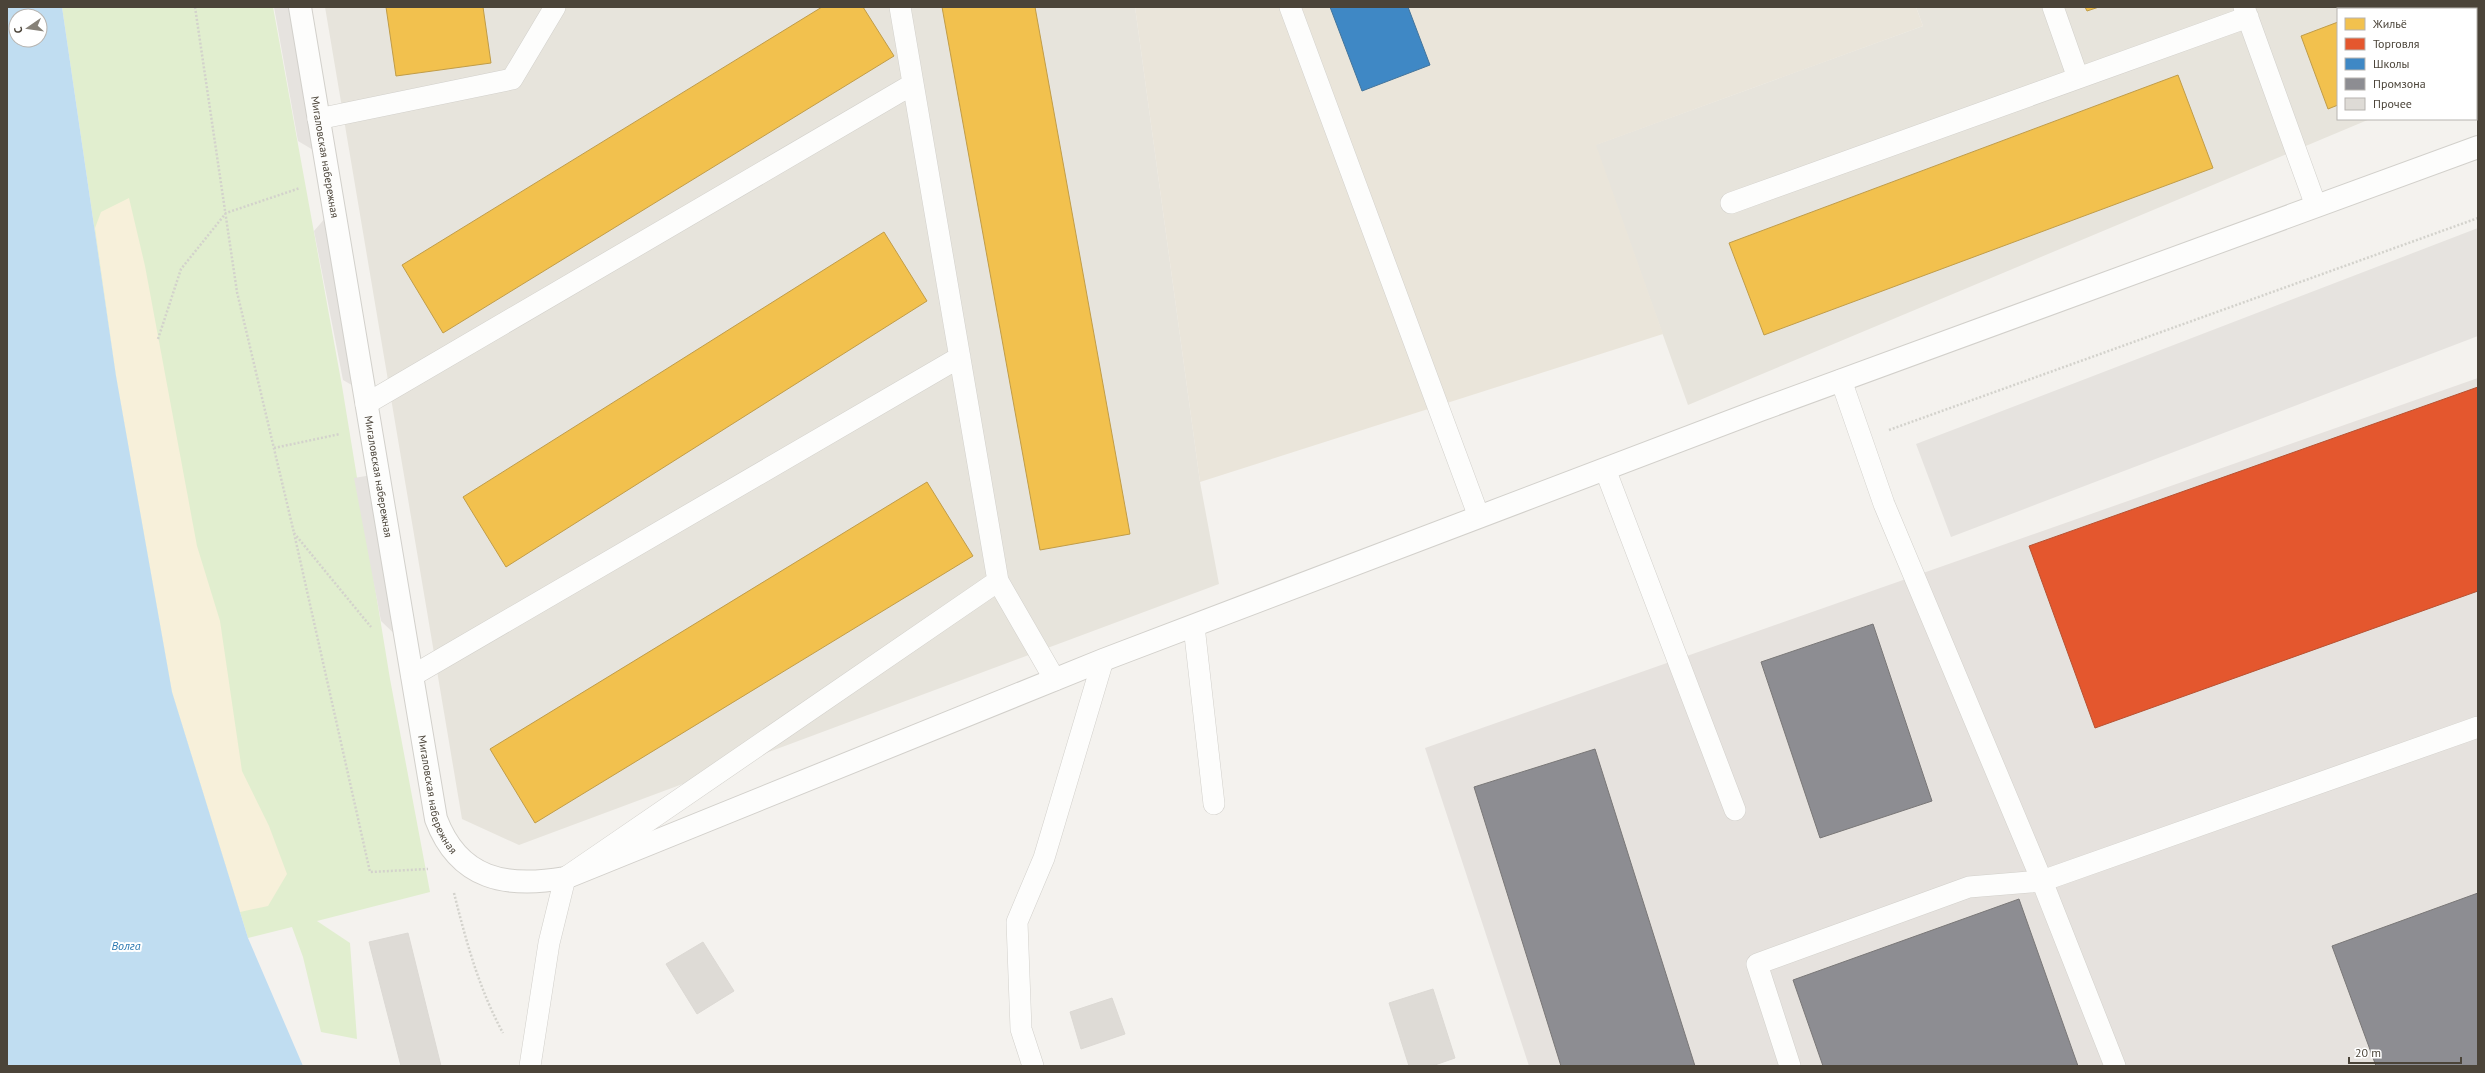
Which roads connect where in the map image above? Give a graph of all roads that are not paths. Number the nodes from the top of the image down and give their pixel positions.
1 (300, 7) edge
2 (556, 7) edge
3 (900, 7) edge
4 (1290, 7) edge
5 (2053, 7) edge
6 (2246, 12) edge
7 (2078, 78) junction
8 (913, 84) junction
9 (318, 119) junction
10 (2478, 147) edge
11 (1731, 203) dead end
12 (2316, 206) junction
13 (960, 357) junction
14 (1841, 380) junction
15 (366, 404) junction
16 (1605, 469) junction
17 (1478, 517) junction
18 (998, 581) junction
19 (1194, 626) junction
20 (1103, 660) junction
21 (412, 676) junction
22 (1055, 680) junction
23 (2478, 727) edge
24 (1214, 804) dead end
25 (1735, 810) dead end
26 (565, 878) junction
27 (2042, 881) junction
28 (530, 1066) edge
29 (1033, 1066) edge
30 (1790, 1066) edge
31 (2115, 1066) edge

1 - 9 street, Мигаловская набережная
2 - 9 lane
3 - 8 lane
4 - 17 lane
5 - 7 lane
6 - 7 lane
6 - 12 lane
7 - 11 lane
8 - 13 lane
8 - 15 lane
9 - 15 street, Мигаловская набережная
10 - 12 street, Мигаловская набережная
12 - 14 street, Мигаловская набережная
13 - 18 lane
13 - 21 lane
14 - 16 street, Мигаловская набережная
14 - 27 lane
15 - 21 street, Мигаловская набережная
16 - 17 street, Мигаловская набережная
16 - 25 lane
17 - 19 street, Мигаловская набережная
18 - 22 lane
18 - 26 lane
19 - 20 street, Мигаловская набережная
19 - 24 lane
20 - 22 street, Мигаловская набережная
20 - 29 lane
21 - 26 street, Мигаловская набережная
22 - 26 street, Мигаловская набережная
23 - 27 lane
26 - 28 lane
27 - 30 lane
27 - 31 lane

